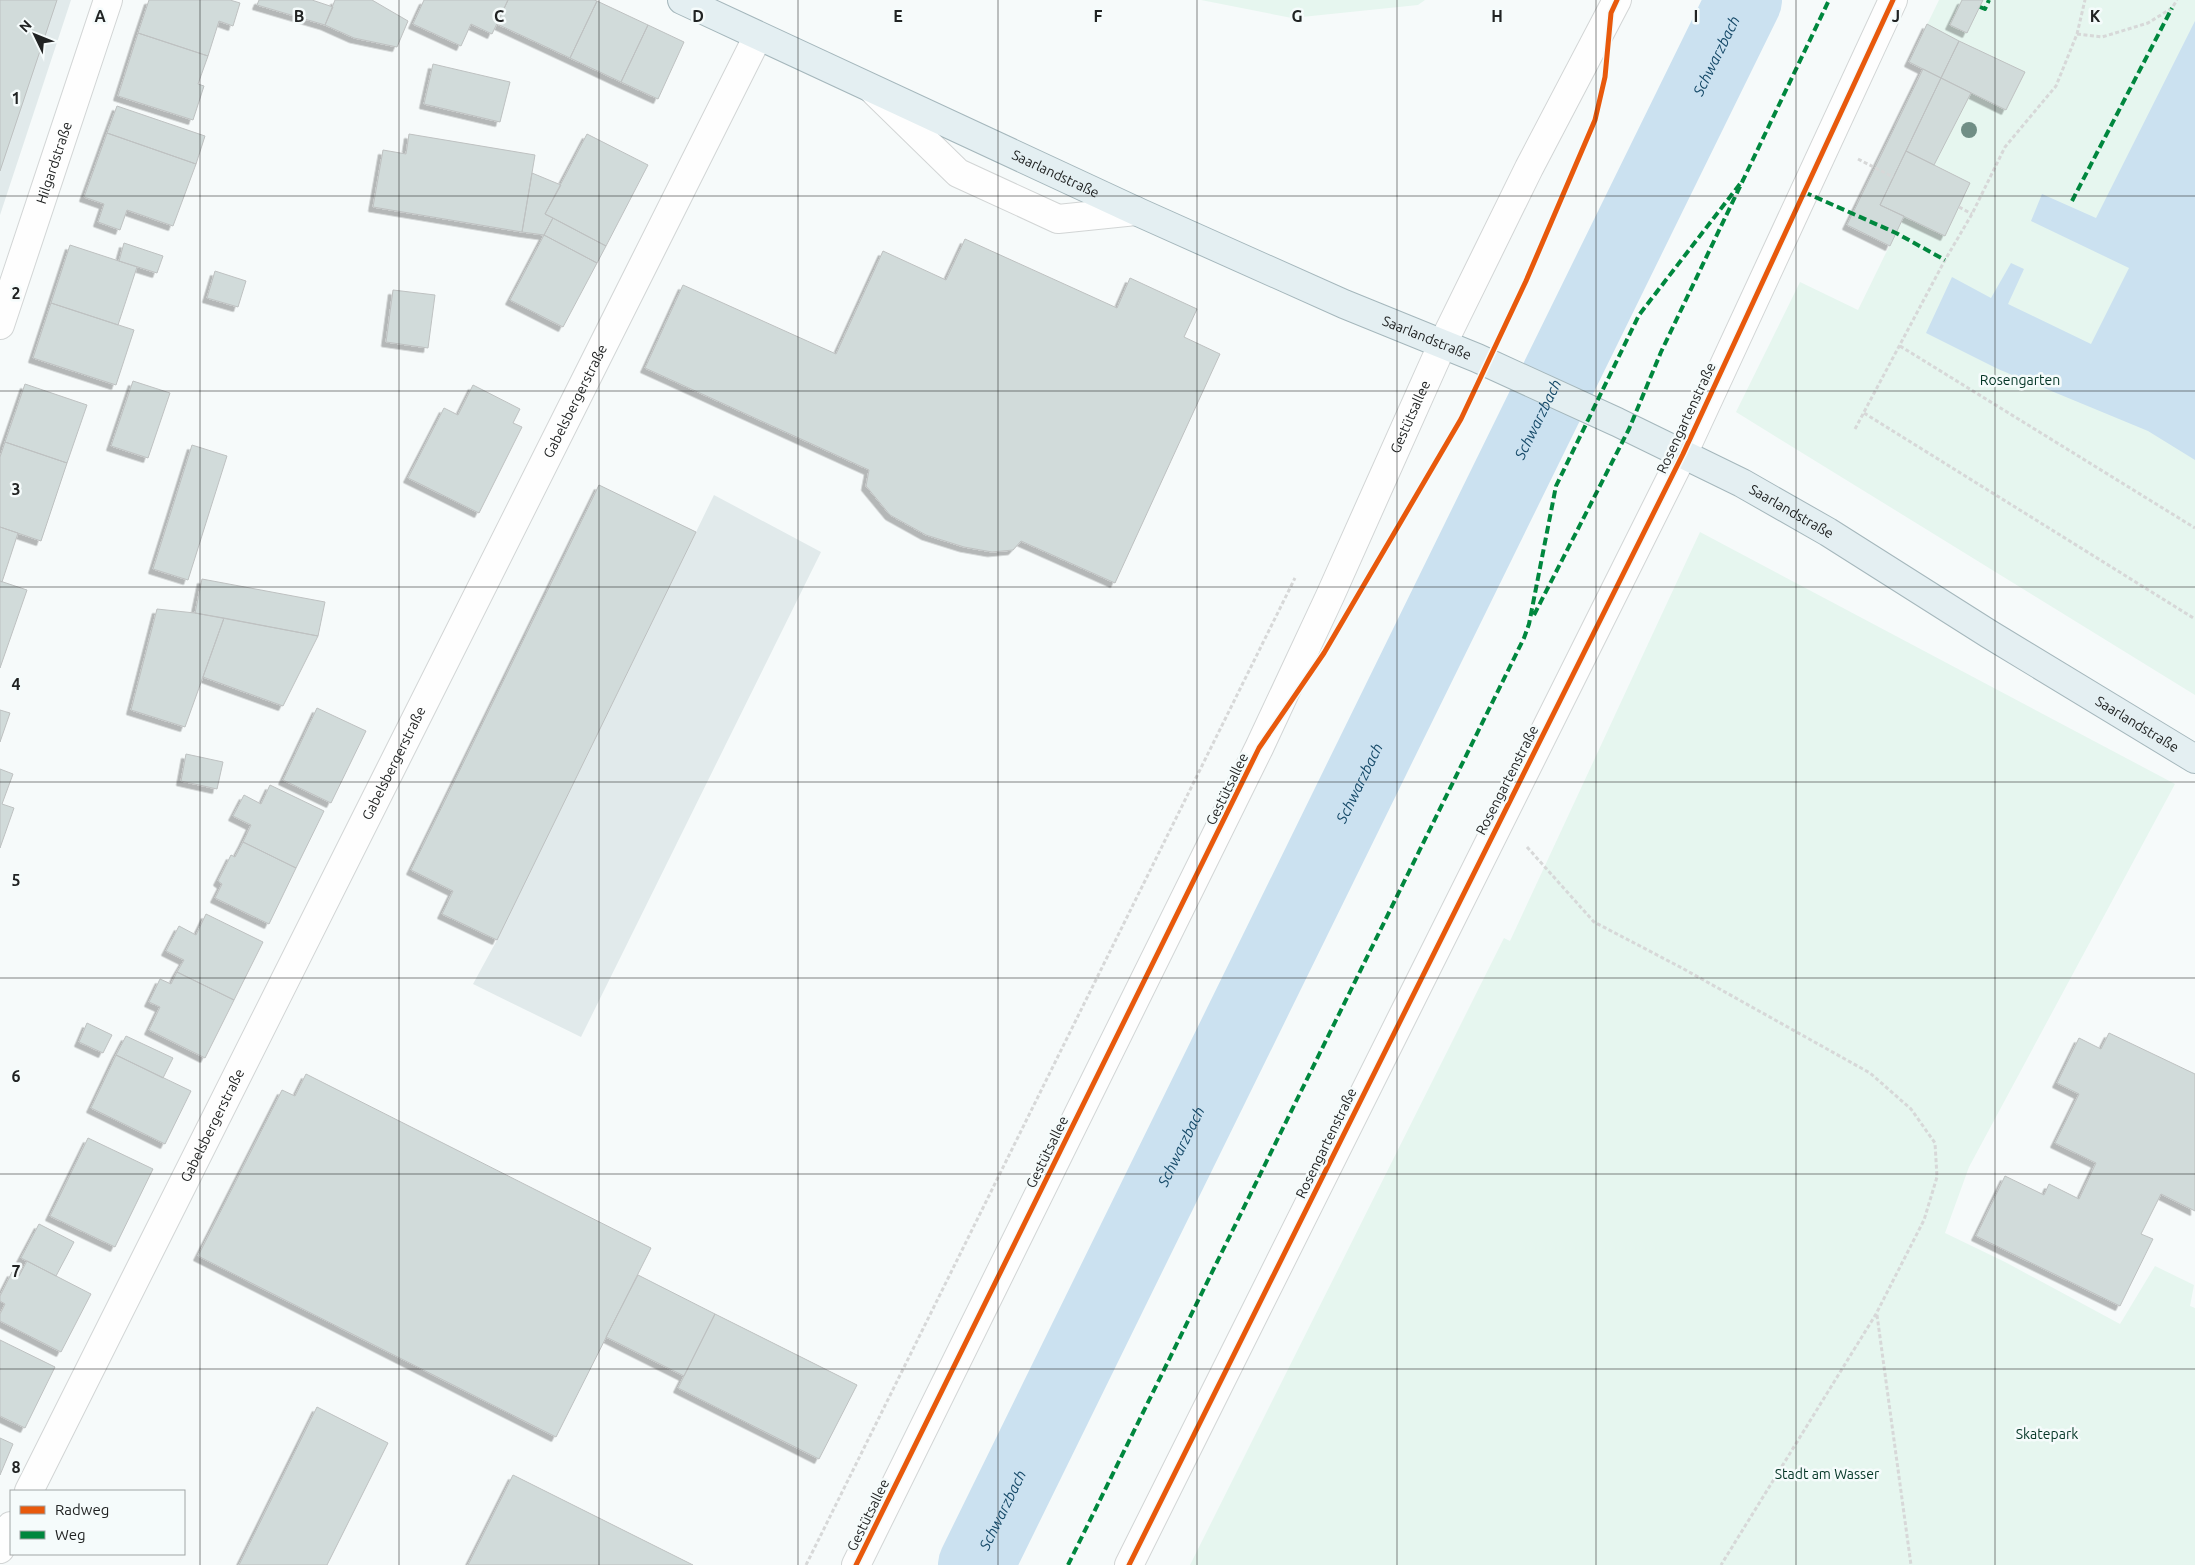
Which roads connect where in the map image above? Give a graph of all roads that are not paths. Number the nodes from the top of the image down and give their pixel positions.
1 (108, 0) edge
2 (682, 0) edge
3 (1617, 0) edge
4 (1893, 0) edge
5 (758, 36) junction
6 (871, 88) junction
7 (1136, 211) junction
8 (0, 325) edge
9 (1443, 343) junction
10 (1683, 454) junction
11 (2195, 759) edge
12 (30, 1490) edge
13 (10, 1528) edge
14 (0, 1548) edge
15 (856, 1565) edge
16 (1129, 1565) edge

1 - 8 street, Hilgardstraße
2 - 5 main road, Saarlandstraße
3 - 9 street, Gestütsallee
4 - 10 street, Rosengartenstraße
5 - 6 main road, Saarlandstraße
5 - 12 street, Gabelsbergerstraße
6 - 7 main road, Saarlandstraße
6 - 7 street
7 - 9 main road, Saarlandstraße
9 - 10 main road, Saarlandstraße
9 - 15 street, Gestütsallee
10 - 11 main road, Saarlandstraße
10 - 16 street, Rosengartenstraße
13 - 14 street

